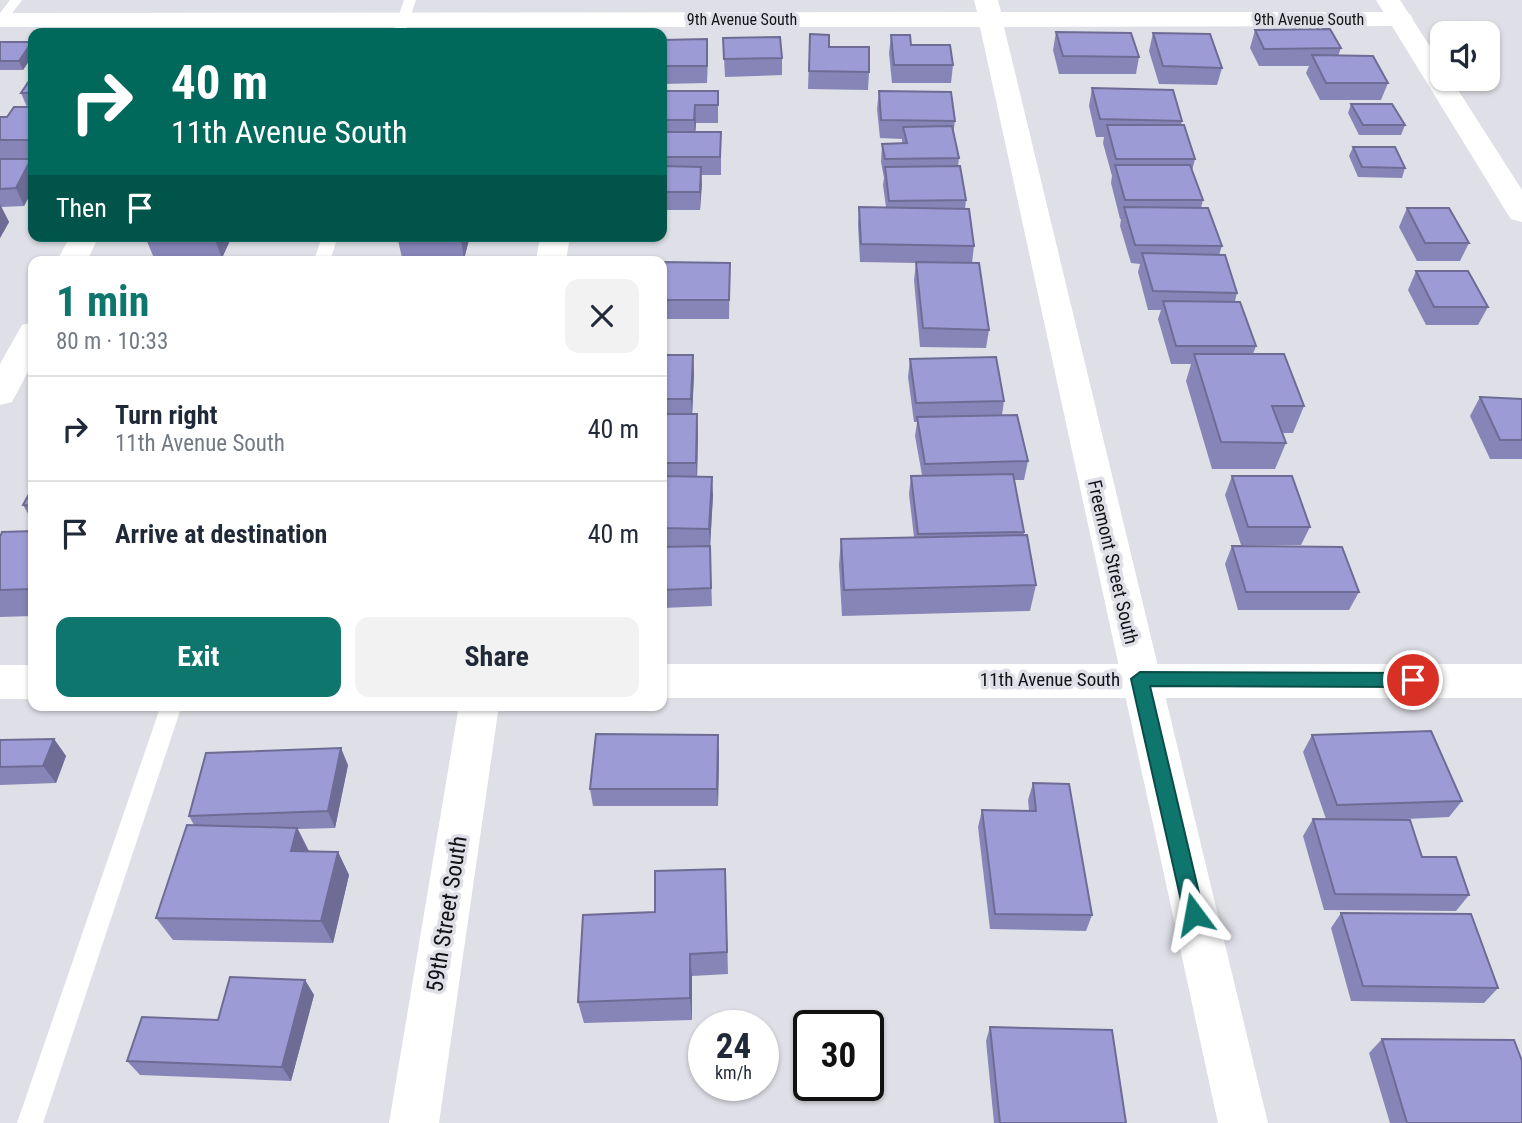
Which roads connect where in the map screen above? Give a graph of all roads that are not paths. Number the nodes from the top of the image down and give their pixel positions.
1 (988, 9) edge
2 (1394, 9) edge
3 (4, 15) edge
4 (202, 17) edge
5 (404, 17) edge
6 (590, 18) edge
7 (1522, 213) edge
8 (28, 341) edge
9 (0, 394) edge
10 (1140, 679) junction
11 (667, 681) edge
12 (1522, 681) edge
13 (0, 682) edge
14 (28, 682) edge
15 (170, 711) edge
16 (478, 711) edge
17 (30, 1123) edge
18 (414, 1123) edge
19 (1243, 1123) edge

1 - 2 street, 9th Avenue South
1 - 6 street, 9th Avenue South
1 - 10 street, Freemont Street South
2 - 7 street
3 - 4 street, 9th Avenue South
4 - 5 street, 9th Avenue South
5 - 6 street, 9th Avenue South
8 - 9 street
10 - 11 street, 11th Avenue South
10 - 12 street, 11th Avenue South
10 - 19 street, Freemont Street South
13 - 14 street
15 - 17 lane
16 - 18 street, 59th Street South

